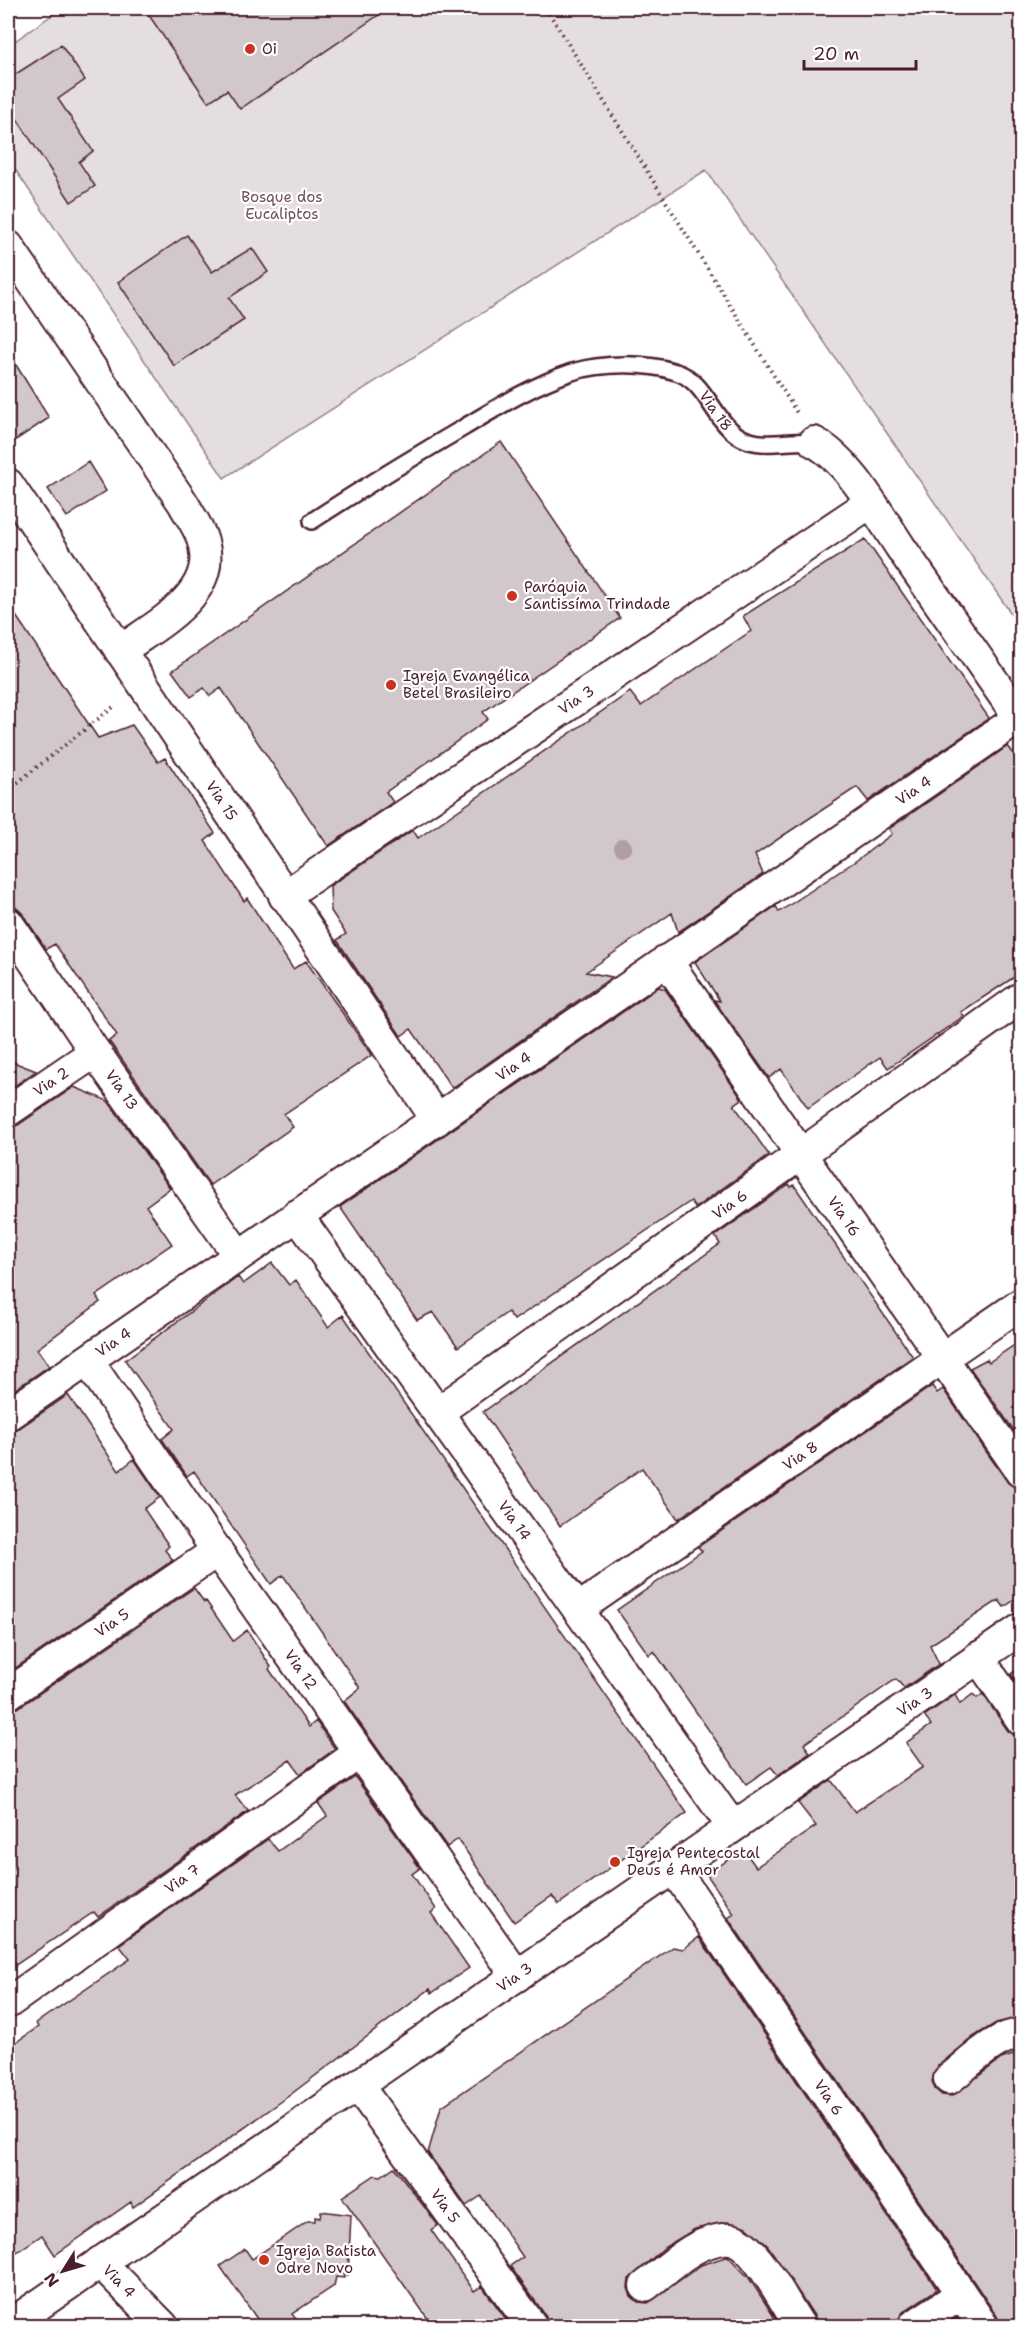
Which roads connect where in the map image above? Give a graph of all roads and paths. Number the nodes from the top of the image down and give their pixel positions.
1 (546, 8) edge
2 (8, 246) edge
3 (814, 442) junction
4 (8, 484) edge
5 (870, 503) junction
6 (312, 521) dead end
7 (120, 651) junction
8 (142, 684) junction
9 (1020, 720) edge
10 (8, 790) edge
11 (284, 897) junction
12 (8, 922) edge
13 (666, 960) junction
14 (1022, 997) edge
15 (95, 1052) junction
16 (8, 1111) edge
17 (437, 1119) junction
18 (799, 1154) junction
19 (297, 1215) junction
20 (238, 1255) junction
21 (1022, 1303) edge
22 (940, 1358) junction
23 (88, 1361) junction
24 (438, 1412) junction
25 (8, 1415) edge
26 (1022, 1473) edge
27 (217, 1551) junction
28 (578, 1609) junction
29 (1022, 1628) edge
30 (978, 1657) junction
31 (8, 1694) edge
32 (1022, 1721) edge
33 (358, 1753) junction
34 (732, 1826) junction
35 (674, 1869) junction
36 (517, 1976) junction
37 (8, 2003) edge
38 (1022, 2034) edge
39 (949, 2079) dead end
40 (359, 2087) junction
41 (100, 2262) junction
42 (645, 2286) dead end
43 (960, 2295) junction
44 (8, 2326) edge
45 (163, 2326) edge
46 (532, 2326) edge
47 (800, 2326) edge
48 (913, 2326) edge
49 (983, 2326) edge

1 - 3 path
2 - 7 street
3 - 5 street
3 - 6 lane, Via 18
4 - 7 street, Via 15
5 - 9 street
5 - 11 street, Via 3
7 - 8 street, Via 15
8 - 10 path
8 - 11 street, Via 15
9 - 13 street, Via 4
11 - 17 street, Via 15
12 - 15 street, Via 13
13 - 17 street, Via 4
13 - 18 street, Via 16
14 - 18 street, Via 6
15 - 16 street, Via 2
15 - 20 street, Via 13
17 - 19 street, Via 4
18 - 22 street, Via 16
18 - 24 street, Via 6
19 - 20 street, Via 4
19 - 24 street, Via 14
20 - 23 street, Via 4
21 - 22 street, Via 8
22 - 26 street, Via 16
22 - 28 street, Via 8
23 - 25 street, Via 4
23 - 27 street, Via 12
24 - 28 street, Via 14
27 - 31 street, Via 5
27 - 33 street, Via 12
28 - 34 street, Via 14
29 - 30 street, Via 3
30 - 32 street
30 - 34 street, Via 3
33 - 36 street, Via 12
33 - 37 street, Via 7
34 - 35 street, Via 3
35 - 36 street, Via 3
35 - 43 street, Via 6
36 - 40 street, Via 3
38 - 39 street
40 - 41 street, Via 3
40 - 46 street, Via 5
41 - 44 street, Via 3
41 - 45 street, Via 4
42 - 47 street
43 - 48 street
43 - 49 street, Via 6

